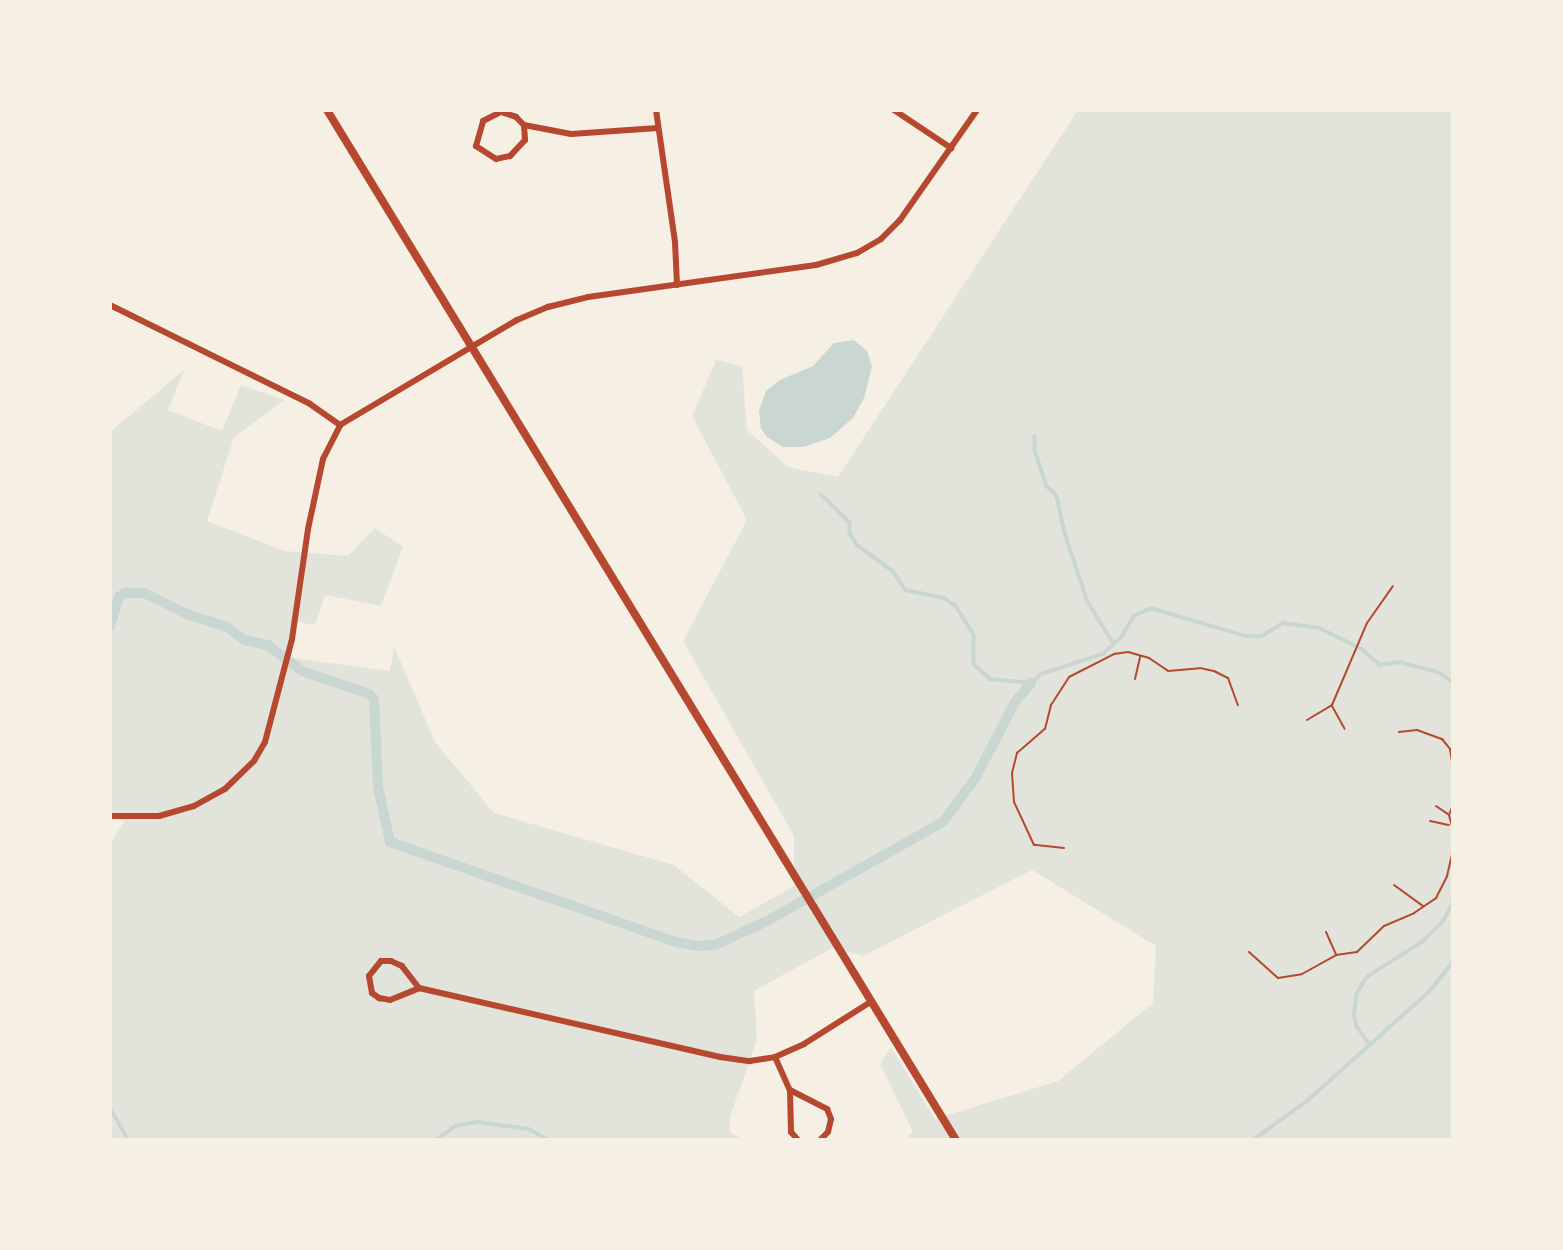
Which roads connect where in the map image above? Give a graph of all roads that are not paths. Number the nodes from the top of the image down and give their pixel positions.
1 (327, 110) edge
2 (656, 110) edge
3 (894, 110) edge
4 (977, 110) edge
5 (524, 125) junction
6 (659, 128) junction
7 (951, 148) junction
8 (677, 285) junction
9 (110, 305) edge
10 (473, 347) junction
11 (340, 425) junction
12 (110, 816) edge
13 (419, 988) junction
14 (872, 1001) junction
15 (775, 1057) junction
16 (790, 1090) junction
17 (798, 1140) edge
18 (820, 1140) edge
19 (956, 1140) edge

1 - 10 street
2 - 6 street
3 - 7 street
4 - 7 street
5 - 5 street
5 - 6 street
6 - 8 street
7 - 8 street
8 - 10 street
9 - 11 street
10 - 11 street
10 - 14 street
11 - 12 street
13 - 13 street
13 - 15 street
14 - 15 street
14 - 19 street
15 - 16 street
16 - 17 street
16 - 18 street

